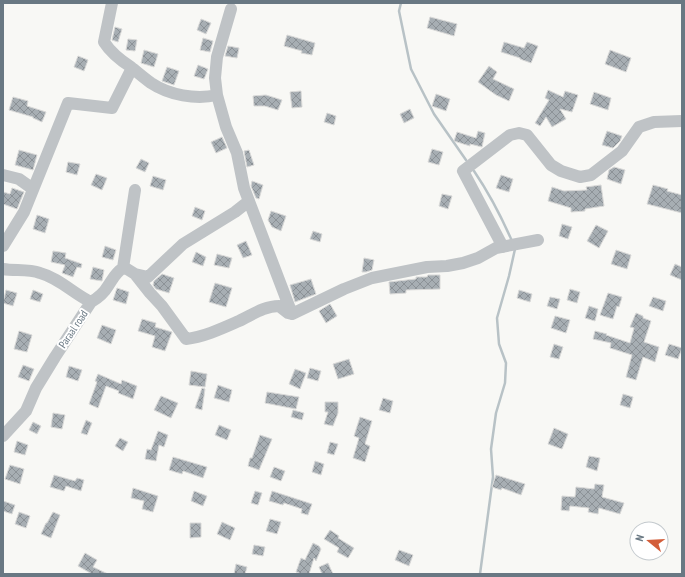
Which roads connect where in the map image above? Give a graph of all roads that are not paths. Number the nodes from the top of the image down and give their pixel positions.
1 (112, 3) edge
2 (231, 9) dead end
3 (132, 68) junction
4 (217, 95) junction
5 (682, 121) edge
6 (3, 175) edge
7 (33, 189) junction
8 (135, 190) dead end
9 (248, 201) junction
10 (538, 240) dead end
11 (3, 246) edge
12 (510, 246) junction
13 (3, 268) edge
14 (123, 268) junction
15 (135, 274) junction
16 (91, 302) junction
17 (292, 314) junction
18 (3, 436) edge

1 - 3 street
2 - 4 street
3 - 4 street
3 - 7 street
4 - 9 street
5 - 12 street
6 - 7 street
7 - 11 street
8 - 14 street
9 - 15 street
9 - 17 street
10 - 12 street
12 - 17 street
13 - 16 street, Paraal road
14 - 15 street
14 - 16 street
15 - 17 street
16 - 18 street, Paraal road

